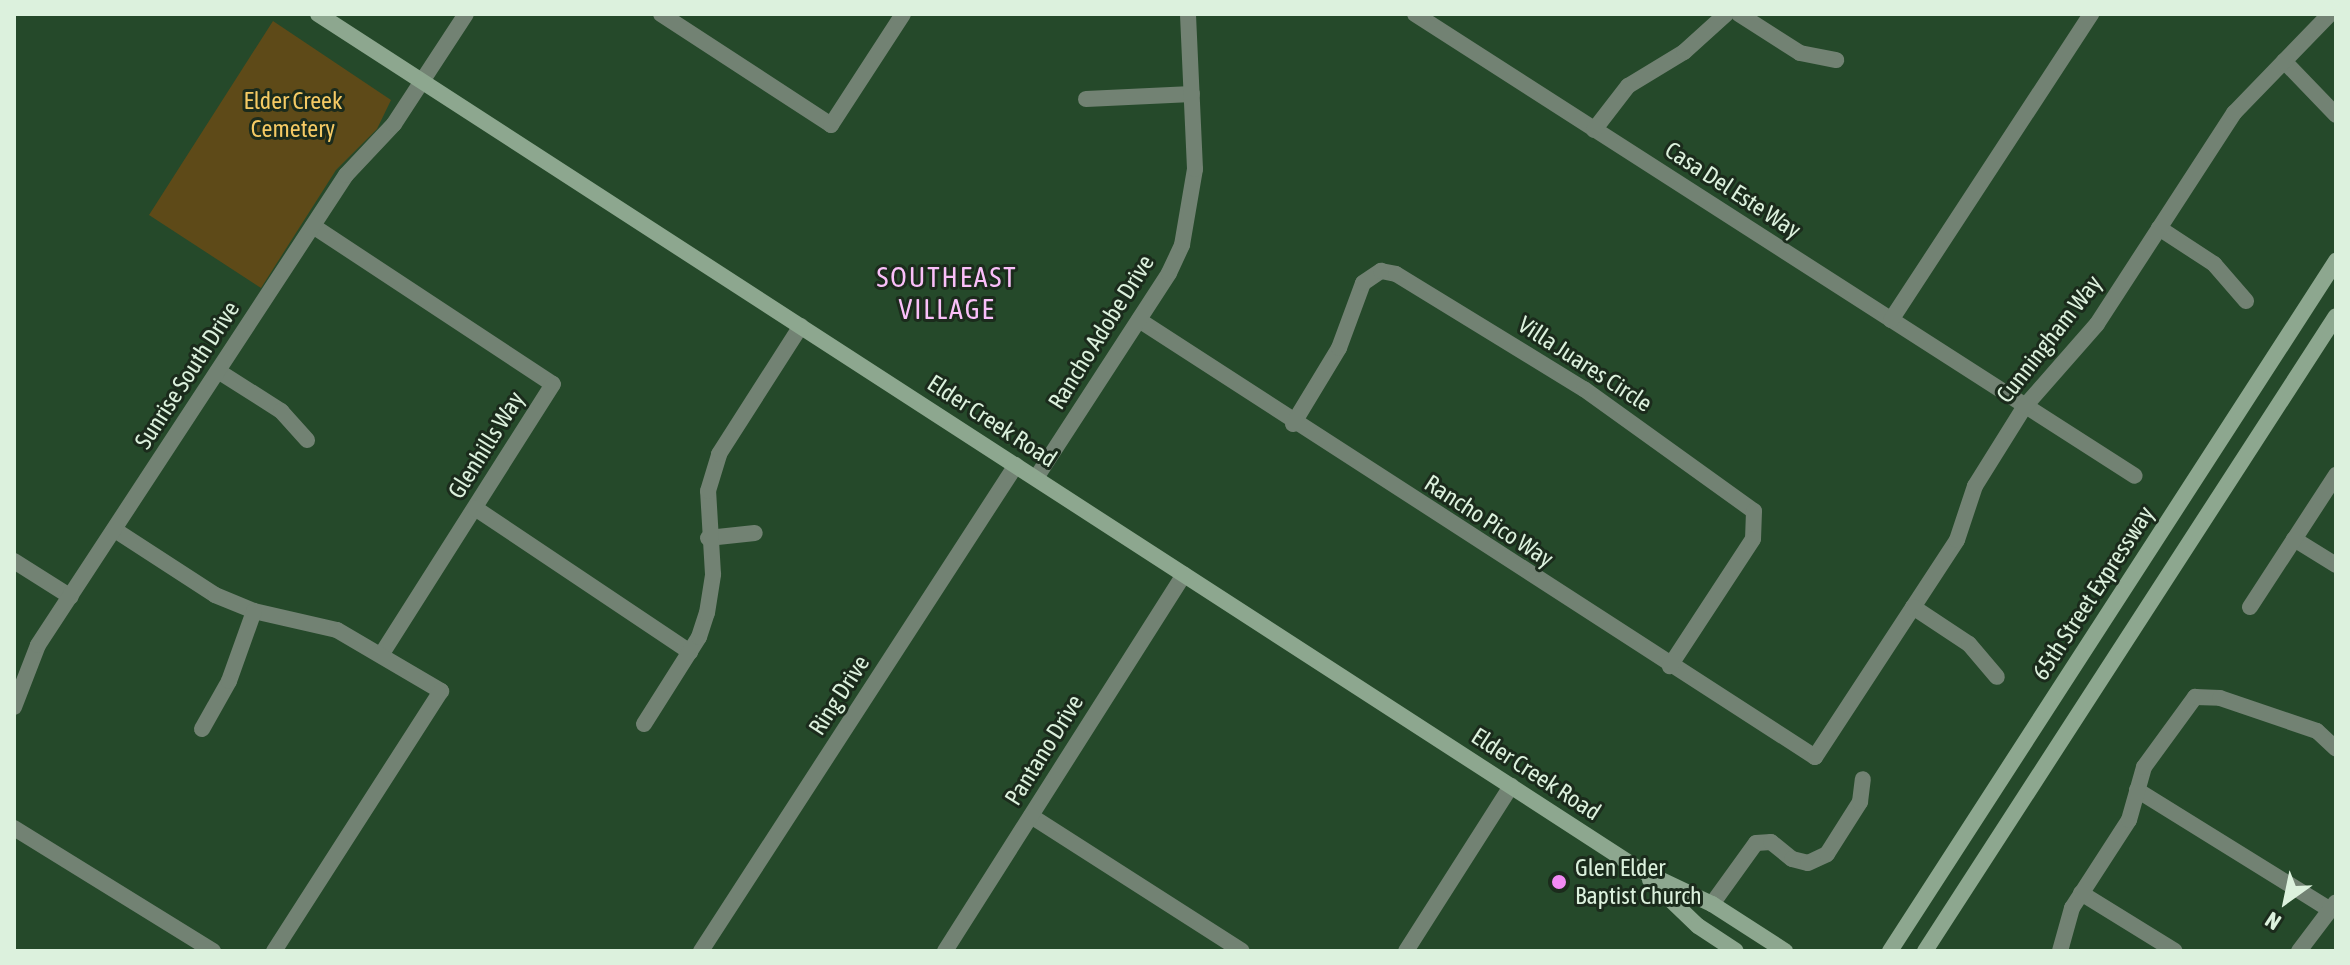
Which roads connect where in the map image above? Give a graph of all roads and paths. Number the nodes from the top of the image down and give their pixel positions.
1 (318, 14) edge
2 (466, 14) edge
3 (661, 14) edge
4 (903, 14) edge
5 (1188, 14) edge
6 (1415, 14) edge
7 (1726, 14) edge
8 (1739, 14) edge
9 (2091, 14) edge
10 (2330, 14) edge
11 (1836, 60) dead end
12 (2284, 61) junction
13 (422, 81) junction
14 (1192, 94) junction
15 (1086, 99) dead end
16 (2336, 115) edge
17 (1594, 130) junction
18 (313, 226) junction
19 (2159, 228) junction
20 (2336, 261) edge
21 (2246, 301) dead end
22 (2336, 316) edge
23 (1139, 320) junction
24 (1891, 320) junction
25 (801, 326) junction
26 (218, 371) junction
27 (2025, 406) junction
28 (1293, 424) junction
29 (307, 440) dead end
30 (1016, 465) junction
31 (2336, 475) edge
32 (2135, 476) dead end
33 (1036, 478) junction
34 (475, 508) junction
35 (115, 530) junction
36 (755, 533) dead end
37 (708, 538) junction
38 (2294, 539) junction
39 (14, 561) edge
40 (2336, 565) edge
41 (1184, 574) junction
42 (71, 597) junction
43 (1913, 607) junction
44 (2250, 607) dead end
45 (254, 611) junction
46 (690, 652) junction
47 (382, 653) junction
48 (1670, 666) junction
49 (1997, 677) dead end
50 (14, 707) edge
51 (644, 724) dead end
52 (202, 729) dead end
53 (2336, 749) edge
54 (1815, 757) joint
55 (1863, 779) dead end
56 (1511, 786) junction
57 (2137, 790) junction
58 (1031, 816) junction
59 (14, 828) edge
60 (1640, 870) junction
61 (2081, 893) junction
62 (1712, 904) junction
63 (2332, 906) edge
64 (213, 951) edge
65 (274, 951) edge
66 (701, 951) edge
67 (945, 951) edge
68 (1242, 951) edge
69 (1406, 951) edge
70 (1736, 951) edge
71 (1785, 951) edge
72 (1890, 951) edge
73 (1925, 951) edge
74 (2060, 951) edge
75 (2175, 951) edge
76 (2299, 951) edge

1 - 13 main road, Elder Creek Road
2 - 13 street, Sunrise South Drive
3 - 4 street
5 - 14 street, Rancho Adobe Drive
6 - 17 street, Casa Del Este Way
7 - 17 street
8 - 11 street
9 - 24 street
10 - 12 street, Cunningham Way
12 - 16 street
12 - 19 street, Cunningham Way
13 - 18 street, Sunrise South Drive
13 - 25 main road, Elder Creek Road
14 - 15 street
14 - 23 street, Rancho Adobe Drive
17 - 24 street, Casa Del Este Way
18 - 26 street, Sunrise South Drive
18 - 34 street, Glenhills Way
19 - 21 street
19 - 27 street, Cunningham Way
20 - 72 main road, 65th Street Expressway
22 - 73 main road
23 - 28 street, Rancho Pico Way
23 - 33 street, Rancho Adobe Drive
24 - 27 street, Casa Del Este Way
25 - 30 main road, Elder Creek Road
25 - 37 street
26 - 29 street
26 - 35 street, Sunrise South Drive
27 - 32 street, Casa Del Este Way
27 - 43 street, Cunningham Way
28 - 48 street, Rancho Pico Way
28 - 48 street, Villa Juares Circle
30 - 33 main road, Elder Creek Road
30 - 66 street, Ring Drive
31 - 38 street
33 - 41 main road, Elder Creek Road
34 - 46 street
34 - 47 street, Glenhills Way
35 - 42 street, Sunrise South Drive
35 - 45 street
36 - 37 street
37 - 46 street
38 - 40 street
38 - 44 street
39 - 42 street
41 - 56 main road, Elder Creek Road
41 - 58 street, Pantano Drive
42 - 50 street, Sunrise South Drive
43 - 49 street
43 - 54 street, Cunningham Way
45 - 47 street
45 - 52 street
46 - 51 street
47 - 65 street
48 - 54 street, Rancho Pico Way
53 - 57 street
55 - 62 street
56 - 60 main road, Elder Creek Road
56 - 69 street
57 - 61 street
57 - 63 street
58 - 67 street, Pantano Drive
58 - 68 street
59 - 64 street
60 - 62 main road, Elder Creek Road
60 - 70 main road, Elder Creek Road
61 - 74 street
61 - 75 street
62 - 71 main road, Elder Creek Road
63 - 76 street

